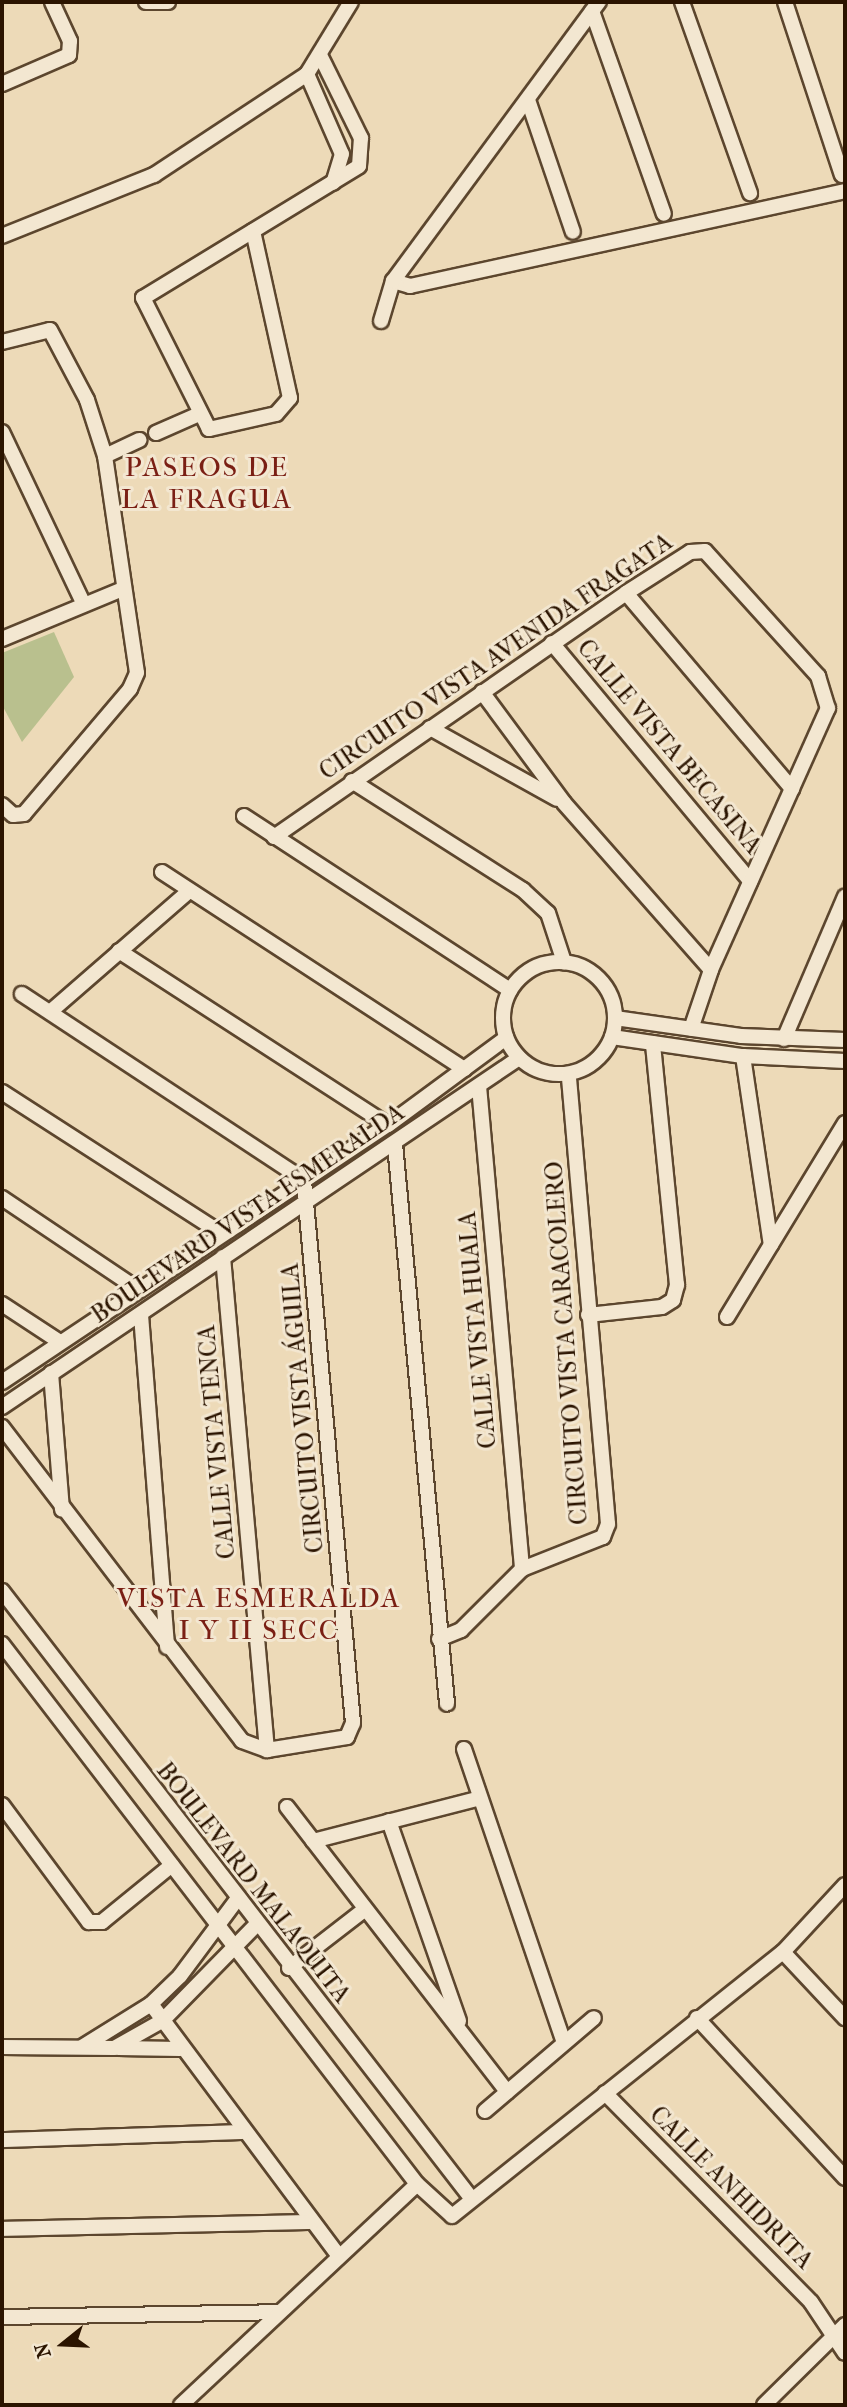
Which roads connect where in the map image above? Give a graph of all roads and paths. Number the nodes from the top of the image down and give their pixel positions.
1 (52, 2) edge
2 (146, 2) edge
3 (167, 2) edge
4 (351, 2) edge
5 (682, 2) edge
6 (785, 2) edge
7 (596, 6) edge
8 (320, 55) junction
9 (307, 74) junction
10 (2, 84) edge
11 (528, 100) junction
12 (842, 175) dead end
13 (333, 183) junction
14 (845, 191) edge
15 (750, 193) dead end
16 (664, 214) dead end
17 (253, 231) junction
18 (573, 232) dead end
19 (2, 236) edge
20 (393, 281) junction
21 (381, 321) dead end
22 (2, 342) edge
23 (197, 415) junction
24 (2, 432) edge
25 (156, 433) dead end
26 (140, 440) dead end
27 (104, 456) junction
28 (123, 589) junction
29 (626, 593) junction
30 (84, 605) junction
31 (2, 639) edge
32 (552, 643) junction
33 (482, 692) junction
34 (430, 728) junction
35 (352, 781) junction
36 (792, 789) junction
37 (564, 803) junction
38 (2, 805) edge
39 (244, 816) dead end
40 (274, 837) junction
41 (162, 872) dead end
42 (750, 881) junction
43 (188, 891) junction
44 (845, 897) edge
45 (119, 951) junction
46 (564, 962) junction
47 (711, 970) junction
48 (510, 990) junction
49 (22, 993) dead end
50 (50, 1012) junction
51 (615, 1018) junction
52 (691, 1029) junction
53 (612, 1037) junction
54 (506, 1038) junction
55 (784, 1039) junction
56 (845, 1040) edge
57 (653, 1043) junction
58 (743, 1056) junction
59 (519, 1058) junction
60 (845, 1061) edge
61 (464, 1069) junction
62 (569, 1074) junction
63 (479, 1086) junction
64 (2, 1092) edge
65 (845, 1123) edge
66 (388, 1125) junction
67 (395, 1144) junction
68 (304, 1180) junction
69 (2, 1198) edge
70 (308, 1202) junction
71 (222, 1234) junction
72 (771, 1245) junction
73 (223, 1257) junction
74 (139, 1290) junction
75 (2, 1304) edge
76 (141, 1315) junction
77 (589, 1315) junction
78 (727, 1317) dead end
79 (60, 1342) junction
80 (51, 1373) junction
81 (2, 1382) edge
82 (2, 1407) edge
83 (2, 1427) edge
84 (62, 1512) junction
85 (522, 1569) junction
86 (2, 1591) edge
87 (439, 1639) junction
88 (2, 1644) edge
89 (167, 1649) junction
90 (447, 1704) dead end
91 (267, 1749) junction
92 (464, 1749) dead end
93 (477, 1799) junction
94 (2, 1805) edge
95 (287, 1807) dead end
96 (389, 1821) junction
97 (313, 1841) junction
98 (172, 1865) junction
99 (845, 1885) edge
100 (236, 1901) junction
101 (364, 1910) junction
102 (216, 1922) junction
103 (256, 1925) junction
104 (235, 1945) junction
105 (783, 1952) junction
106 (289, 1969) junction
107 (151, 2004) junction
108 (594, 2018) dead end
109 (698, 2018) junction
110 (845, 2018) edge
111 (162, 2021) junction
112 (463, 2031) junction
113 (565, 2042) junction
114 (2, 2047) edge
115 (82, 2047) junction
116 (114, 2048) junction
117 (180, 2049) junction
118 (508, 2092) junction
119 (605, 2093) junction
120 (485, 2111) dead end
121 (242, 2132) junction
122 (2, 2140) edge
123 (845, 2178) edge
124 (417, 2184) junction
125 (472, 2199) junction
126 (312, 2222) junction
127 (2, 2229) edge
128 (338, 2256) junction
129 (279, 2312) junction
130 (2, 2317) edge
131 (845, 2325) edge
132 (834, 2337) junction
133 (845, 2353) edge
134 (181, 2405) edge
135 (764, 2405) edge

1 - 10 street
2 - 3 street
4 - 8 street
5 - 15 street
6 - 12 street
7 - 11 street
7 - 16 street
8 - 9 street
8 - 13 street
9 - 13 street
9 - 19 street
11 - 18 street
11 - 20 street
13 - 17 street
14 - 20 street
17 - 23 street
17 - 23 street
20 - 21 street
22 - 27 street
23 - 25 street
24 - 30 street
26 - 27 street
27 - 28 street
28 - 30 street
28 - 38 street
29 - 32 street, CIRCUITO VISTA AVENIDA FRAGATA
29 - 36 street
29 - 36 street, CIRCUITO VISTA AVENIDA FRAGATA
30 - 31 street
32 - 33 street, CIRCUITO VISTA AVENIDA FRAGATA
32 - 42 street, CALLE VISTA BECASINA
33 - 34 street, CIRCUITO VISTA AVENIDA FRAGATA
33 - 37 street
34 - 35 street, CIRCUITO VISTA AVENIDA FRAGATA
34 - 37 street
35 - 40 street, CIRCUITO VISTA AVENIDA FRAGATA
35 - 46 street
36 - 42 street, CIRCUITO VISTA AVENIDA FRAGATA
37 - 47 street
39 - 40 street
40 - 48 street
41 - 43 street
42 - 47 street, CIRCUITO VISTA AVENIDA FRAGATA
43 - 45 street
43 - 61 street
44 - 55 street
45 - 50 street
45 - 66 street
46 - 48 street
46 - 51 street
47 - 52 street, CIRCUITO VISTA AVENIDA FRAGATA
48 - 54 street
49 - 50 street
50 - 68 street
51 - 52 street
51 - 53 street
52 - 55 street
53 - 57 street
53 - 62 street
54 - 59 street
54 - 61 street, BOULEVARD VISTA ESMERALDA
55 - 56 street
57 - 58 street
57 - 77 street
58 - 60 street
58 - 72 street
59 - 62 street
59 - 63 street, BOULEVARD VISTA ESMERALDA
61 - 66 street, BOULEVARD VISTA ESMERALDA
62 - 77 street, CIRCUITO VISTA CARACOLERO
63 - 67 street, BOULEVARD VISTA ESMERALDA
63 - 85 street, CALLE VISTA HUALA
64 - 71 street
65 - 72 street
66 - 68 street, BOULEVARD VISTA ESMERALDA
67 - 70 street, BOULEVARD VISTA ESMERALDA
67 - 87 street
68 - 70 street, CIRCUITO VISTA ÁGUILA
68 - 71 street, BOULEVARD VISTA ESMERALDA
69 - 74 street
70 - 73 street, BOULEVARD VISTA ESMERALDA
70 - 91 street, CIRCUITO VISTA ÁGUILA
71 - 74 street, BOULEVARD VISTA ESMERALDA
72 - 78 street
73 - 76 street, BOULEVARD VISTA ESMERALDA
73 - 91 street, CALLE VISTA TENCA
74 - 79 street, BOULEVARD VISTA ESMERALDA
75 - 79 street
76 - 80 street, BOULEVARD VISTA ESMERALDA
76 - 89 street
77 - 85 street, CIRCUITO VISTA CARACOLERO
79 - 81 street, BOULEVARD VISTA ESMERALDA
80 - 82 street, BOULEVARD VISTA ESMERALDA
80 - 84 street
83 - 84 street, CIRCUITO VISTA ÁGUILA
84 - 89 street, CIRCUITO VISTA ÁGUILA
85 - 87 street, CIRCUITO VISTA CARACOLERO
86 - 100 street, BOULEVARD MALAQUITA
87 - 90 street
88 - 98 street
89 - 91 street, CIRCUITO VISTA ÁGUILA
92 - 93 street
93 - 96 street
93 - 113 street
94 - 98 street
95 - 97 street
96 - 97 street
96 - 112 street
97 - 101 street
98 - 102 street
99 - 105 street
100 - 102 street
100 - 103 street, BOULEVARD MALAQUITA
101 - 106 street
101 - 112 street
102 - 104 street
102 - 107 street
103 - 104 street
103 - 106 street, BOULEVARD MALAQUITA
104 - 111 street
104 - 124 street
105 - 109 street
105 - 110 street
106 - 125 street, BOULEVARD MALAQUITA
107 - 111 street
107 - 115 street
108 - 113 street
109 - 119 street
109 - 123 street
111 - 116 street
111 - 117 street
112 - 118 street
113 - 118 street
114 - 115 street
115 - 116 street
116 - 117 street
117 - 121 street
118 - 120 street
119 - 125 street
119 - 132 street, CALLE ANHIDRITA
121 - 122 street
121 - 126 street
124 - 125 street
124 - 128 street
126 - 127 street
126 - 128 street
128 - 129 street
129 - 130 street
129 - 134 street
131 - 132 street
132 - 133 street, CALLE ANHIDRITA
132 - 135 street

